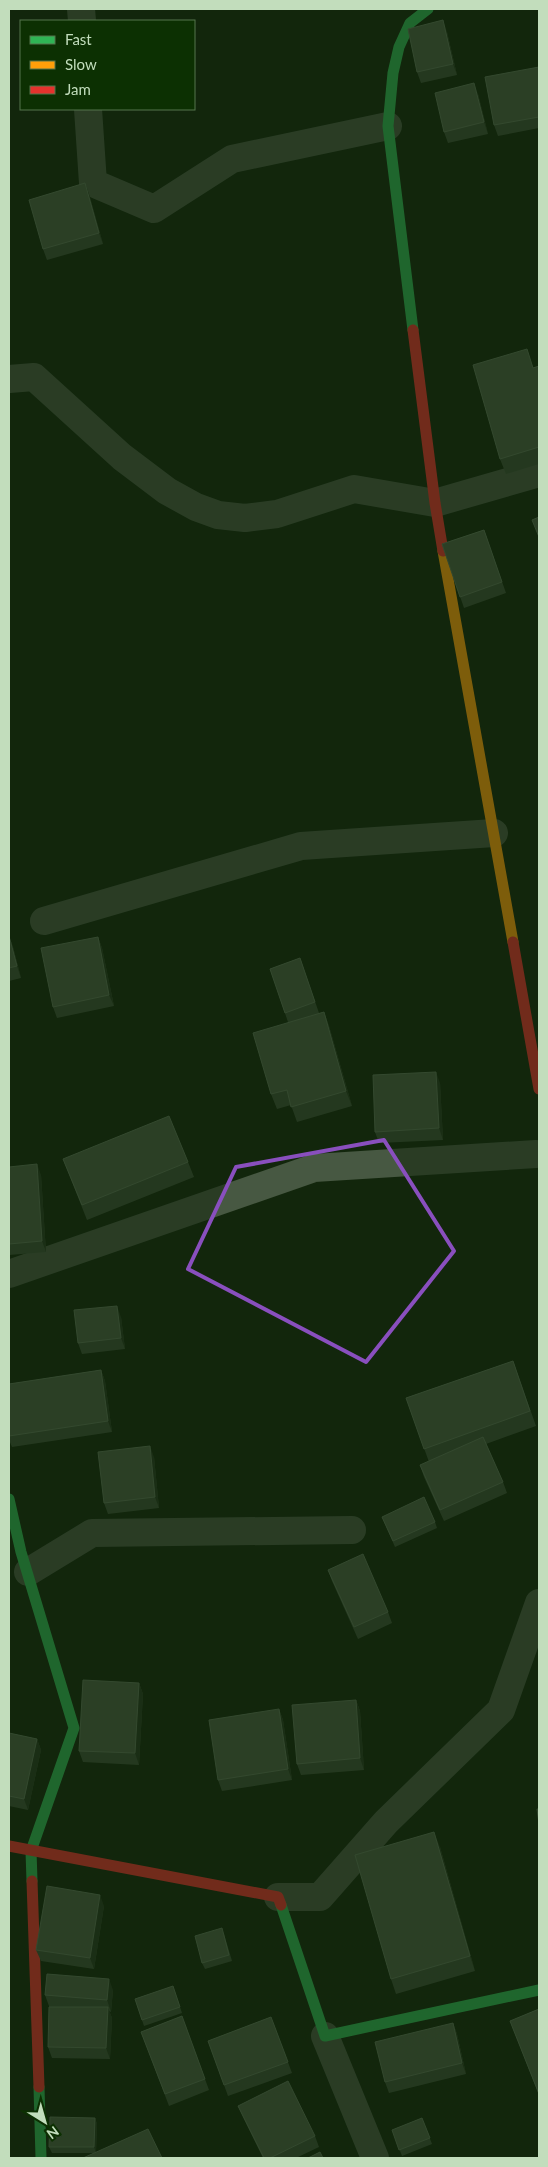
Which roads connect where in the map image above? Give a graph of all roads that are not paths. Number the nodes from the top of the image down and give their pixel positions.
1 (428, 9) edge
2 (88, 110) edge
3 (388, 126) junction
4 (9, 379) edge
5 (539, 474) edge
6 (435, 503) junction
7 (494, 833) junction
8 (44, 921) dead end
9 (539, 1088) edge
10 (538, 1153) edge
11 (9, 1274) edge
12 (9, 1499) edge
13 (352, 1530) dead end
14 (28, 1572) junction
15 (539, 1603) edge
16 (9, 1846) edge
17 (32, 1851) junction
18 (278, 1898) junction
19 (539, 1990) edge
20 (325, 2036) junction
21 (41, 2158) edge
22 (375, 2158) edge

1 - 3 street
2 - 3 street
3 - 6 street
4 - 6 street
5 - 6 street
6 - 7 street
7 - 8 street
7 - 9 street
10 - 11 street
12 - 14 street
13 - 14 street
14 - 17 street
15 - 18 street
16 - 17 street
17 - 18 street
17 - 21 street
18 - 20 street
19 - 20 street
20 - 22 street

